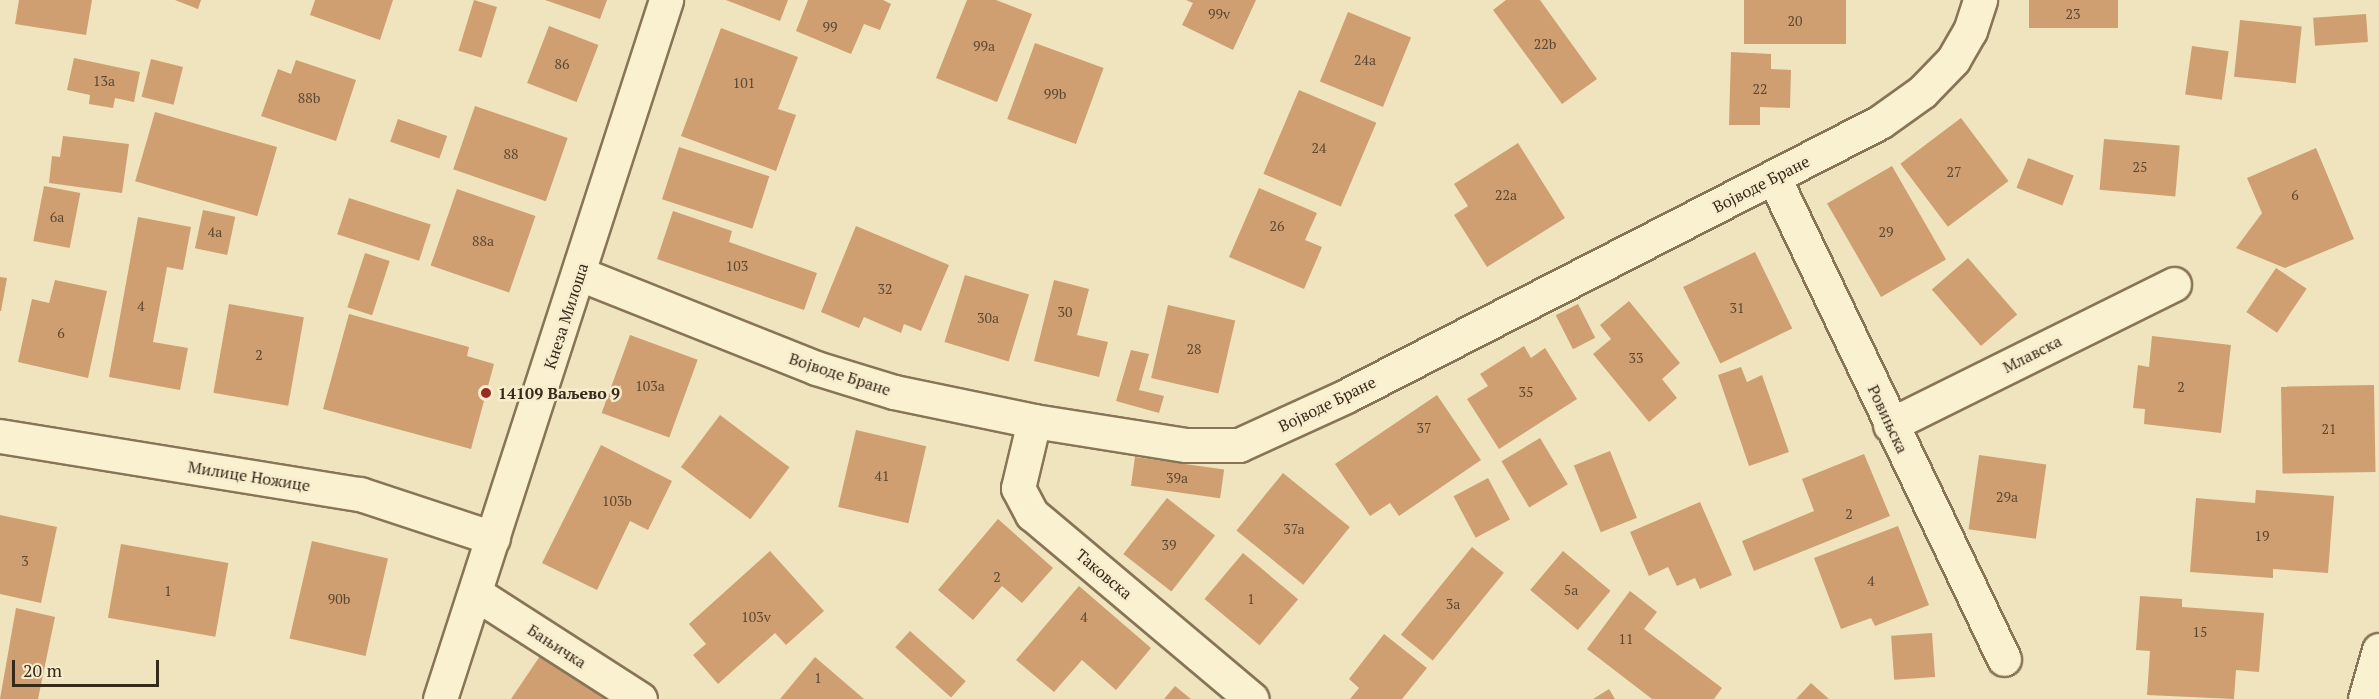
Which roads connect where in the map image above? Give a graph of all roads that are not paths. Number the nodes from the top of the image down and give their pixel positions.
1 (666, 0) edge
2 (1980, 0) edge
3 (1774, 178) junction
4 (580, 274) junction
5 (2174, 284) dead end
6 (1034, 421) junction
7 (1890, 425) junction
8 (0, 436) edge
9 (492, 538) junction
10 (475, 593) junction
11 (2379, 650) edge
12 (2004, 659) dead end
13 (440, 699) edge
14 (640, 699) edge
15 (1252, 699) edge
16 (2365, 699) edge

1 - 4 street, Кнеза Милоша
2 - 3 street, Војводе Бране
3 - 6 street, Војводе Бране
3 - 7 street, Ровињска
4 - 6 street, Војводе Бране
4 - 9 street, Кнеза Милоша
5 - 7 street, Млавска
6 - 15 street, Таковска
7 - 12 street, Ровињска
8 - 9 street, Милице Ножице
9 - 10 street, Кнеза Милоша
10 - 13 street, Кнеза Милоша
10 - 14 street, Бањичка
11 - 16 street

